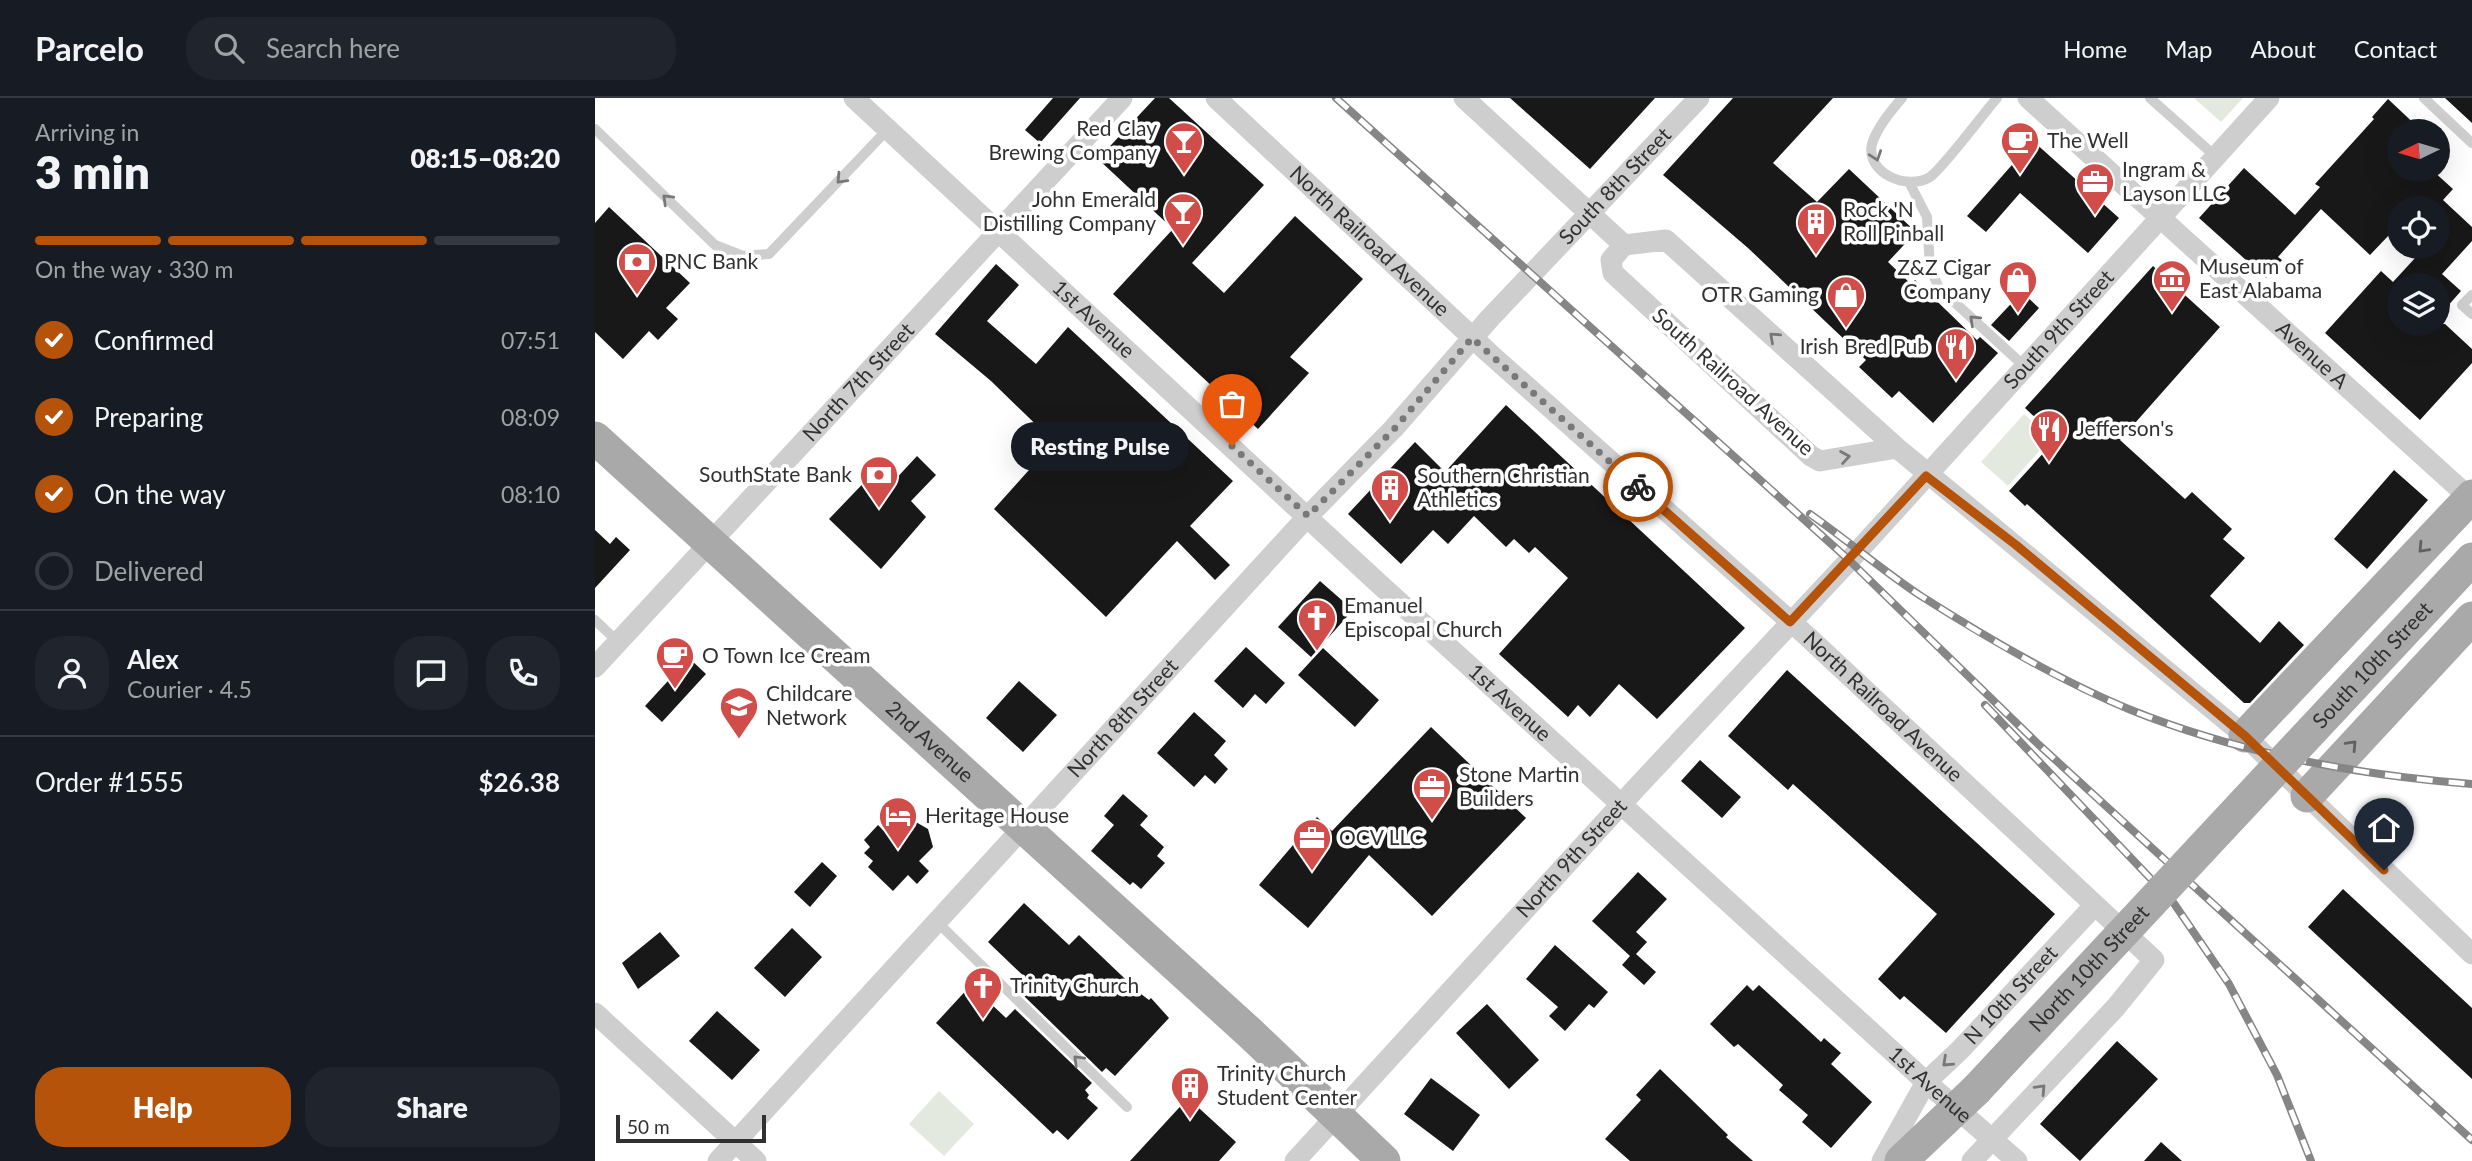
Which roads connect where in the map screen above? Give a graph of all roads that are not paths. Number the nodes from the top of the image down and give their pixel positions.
1 (854, 98) edge
2 (1122, 98) edge
3 (1216, 98) edge
4 (1464, 98) edge
5 (1699, 98) edge
6 (1902, 98) edge
7 (1997, 98) edge
8 (2028, 98) edge
9 (2150, 98) edge
10 (2269, 98) edge
11 (2424, 98) edge
12 (888, 129) junction
13 (595, 130) edge
14 (2472, 142) edge
15 (2215, 156) junction
16 (1909, 182) junction
17 (1588, 214) junction
18 (2158, 217) junction
19 (999, 231) junction
20 (1624, 245) junction
21 (1531, 275) joint
22 (2472, 295) edge
23 (2472, 314) edge
24 (1472, 338) junction
25 (2024, 366) junction
26 (595, 438) edge
27 (1897, 448) junction
28 (1926, 476) junction
29 (2471, 498) edge
30 (1308, 516) junction
31 (711, 541) junction
32 (2472, 559) edge
33 (1849, 560) joint
34 (2472, 618) edge
35 (595, 620) edge
36 (1790, 622) junction
37 (618, 642) junction
38 (595, 667) edge
39 (2245, 736) junction
40 (2274, 770) joint
41 (2307, 796) junction
42 (1622, 803) junction
43 (1024, 828) junction
44 (2094, 906) junction
45 (937, 922) junction
46 (2472, 954) edge
47 (595, 1013) edge
48 (1926, 1082) junction
49 (1967, 1100) junction
50 (1127, 1107) dead end
51 (1337, 1116) junction
52 (1994, 1139) junction
53 (735, 1142) junction
54 (718, 1161) edge
55 (756, 1161) edge
56 (1295, 1161) edge
57 (1384, 1161) edge
58 (1882, 1161) edge
59 (1902, 1161) edge
60 (1972, 1161) edge
61 (2017, 1161) edge

1 - 12 street, 1st Avenue
2 - 19 street, North 7th Street
3 - 24 street, North Railroad Avenue
4 - 17 street
5 - 17 street, South 8th Street
6 -> 16 lane
7 - 16 lane
8 - 18 street, Avenue A
9 - 15 lane
10 - 15 street, South 9th Street
11 - 14 lane
12 -> 13 lane
12 - 19 street, 1st Avenue
15 - 18 street, South 9th Street
25 -> 16 lane
17 - 20 street
17 - 21 street, South 8th Street
18 - 25 street, South 9th Street
18 - 29 street, Avenue A
19 - 30 street, 1st Avenue
19 - 31 street, North 7th Street
27 -> 20 street
20 -> 27 street, South Railroad Avenue
21 - 24 street, North 8th Street
22 - 23 lane
24 - 30 street, North 8th Street
24 - 36 street, North Railroad Avenue
25 - 28 street, South 9th Street
26 - 31 main road, 2nd Avenue
27 - 28 street
28 - 33 street, South 9th Street
28 - 39 street
29 -> 39 main road
30 - 42 street, 1st Avenue
30 - 43 street, North 8th Street
31 - 37 street, North 7th Street
31 - 43 main road, 2nd Avenue
32 - 40 main road, South 10th Street, bridge
33 - 36 street, North 9th Street
41 -> 34 main road
35 - 37 lane
36 - 42 street, North 9th Street
36 - 44 street, North Railroad Avenue
37 - 38 street, North 7th Street
39 - 41 street
40 - 49 main road, North 10th Street, bridge
41 - 46 street
42 - 48 street, 1st Avenue
42 - 51 street, North 9th Street
43 - 45 street, North 8th Street
43 - 51 main road, 2nd Avenue
44 -> 48 street, N 10th Street
52 -> 44 street, North Railroad Avenue
50 -> 45 lane
45 - 53 street, North 8th Street
47 - 53 street
48 - 49 street, 1st Avenue
48 - 58 street, N 10th Street
49 - 52 street, 1st Avenue
49 - 59 main road, North 10th Street
51 - 56 street, North 9th Street
51 - 57 main road, 2nd Avenue
52 - 60 street, North Railroad Avenue
52 - 61 street, 1st Avenue
53 - 54 street, North 8th Street
53 - 55 street

